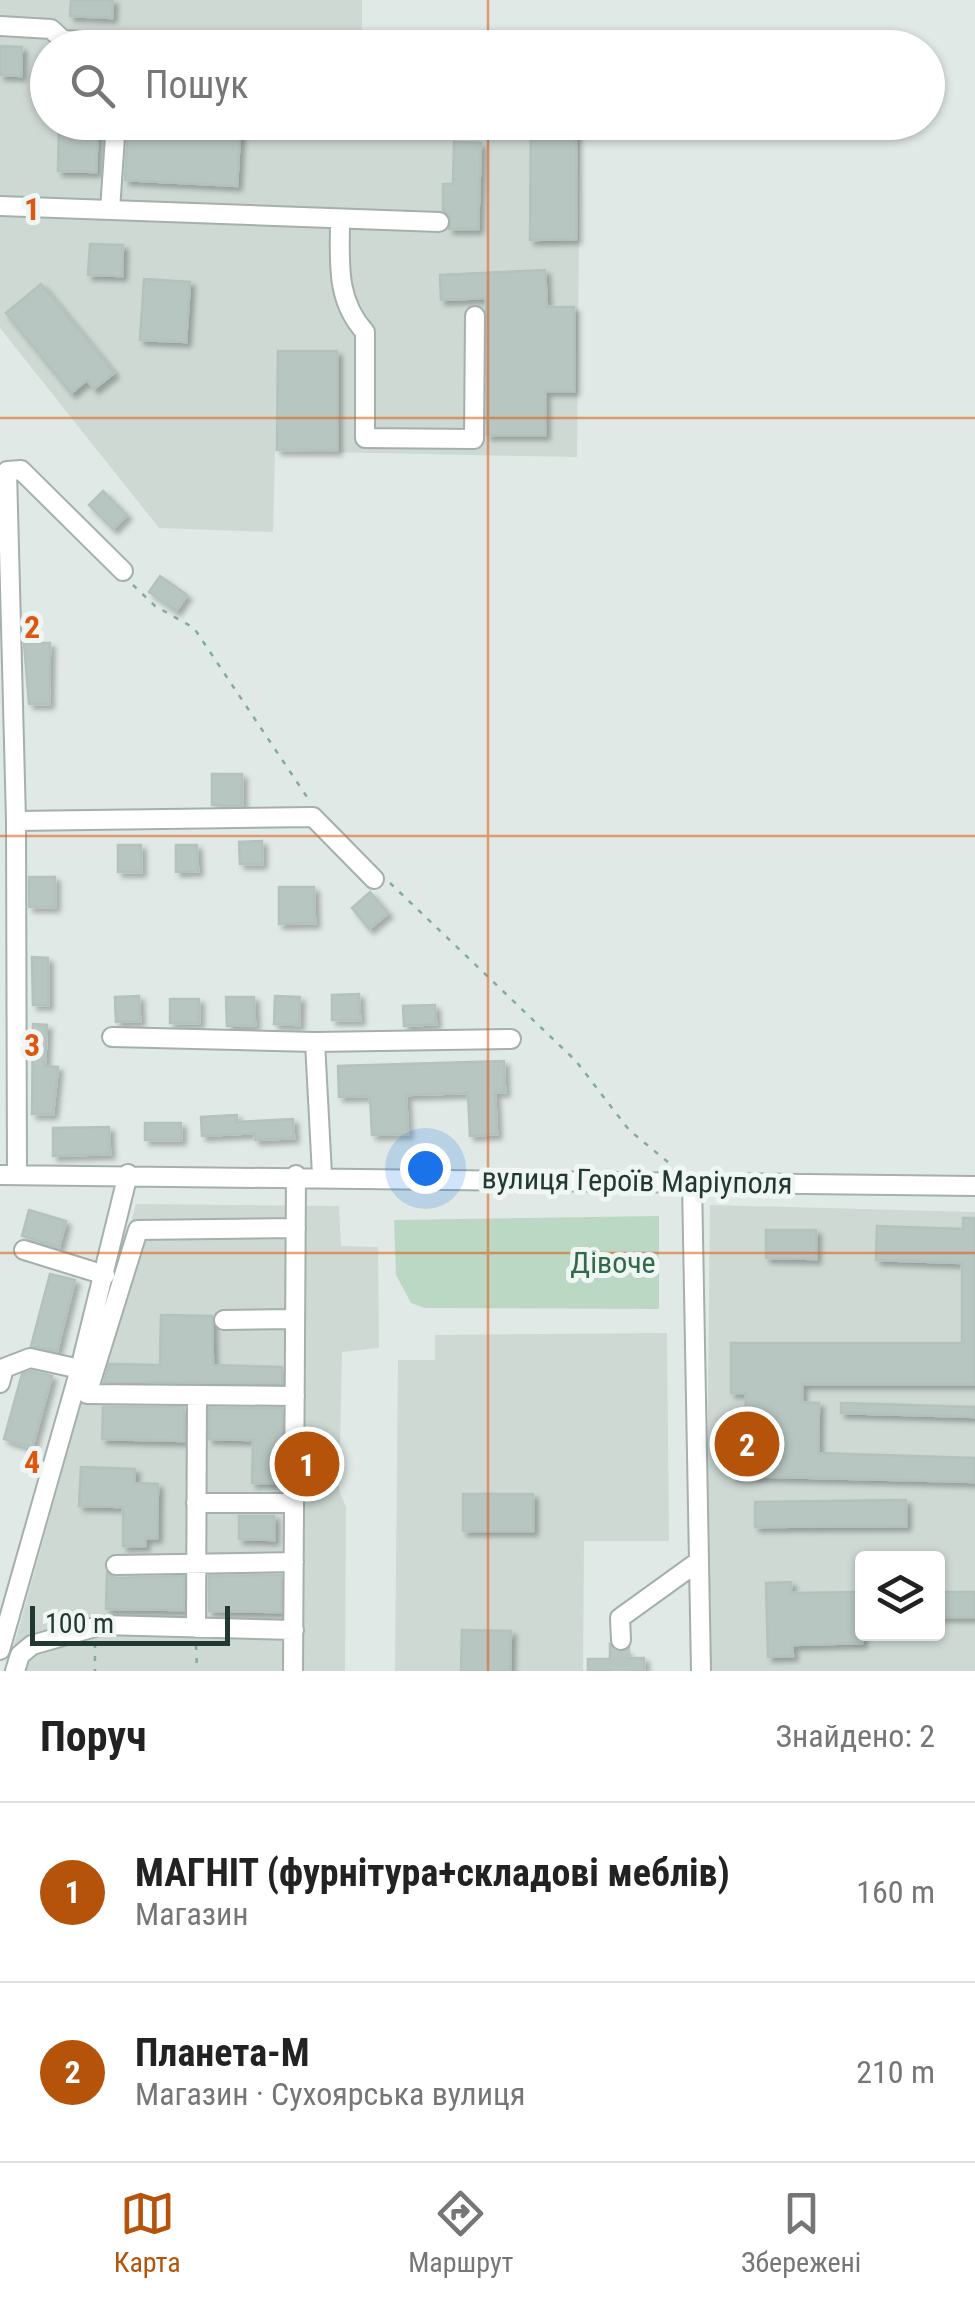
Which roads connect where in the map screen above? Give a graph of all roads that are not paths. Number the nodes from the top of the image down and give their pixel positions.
1 (0, 26) edge
2 (53, 30) edge
3 (115, 140) edge
4 (0, 206) edge
5 (110, 210) junction
6 (340, 219) junction
7 (439, 222) dead end
8 (475, 316) dead end
9 (123, 572) road end
10 (16, 821) junction
11 (374, 879) road end
12 (112, 1038) dead end
13 (511, 1039) dead end
14 (315, 1042) junction
15 (128, 1174) junction
16 (8, 1175) edge
17 (296, 1175) junction
18 (322, 1175) junction
19 (692, 1182) junction
20 (975, 1186) edge
21 (296, 1228) junction
22 (24, 1250) dead end
23 (104, 1275) junction
24 (295, 1319) junction
25 (224, 1320) dead end
26 (80, 1369) junction
27 (0, 1383) edge
28 (196, 1395) junction
29 (295, 1396) junction
30 (196, 1502) junction
31 (294, 1503) junction
32 (699, 1561) junction
33 (294, 1562) junction
34 (196, 1564) junction
35 (116, 1565) dead end
36 (196, 1628) junction
37 (294, 1630) junction
38 (620, 1640) tunnel mouth
39 (0, 1650) edge
40 (15, 1671) edge
41 (294, 1671) edge
42 (700, 1671) edge

1 - 2 street
3 - 5 street
4 - 5 street
5 - 6 street
6 - 7 street
6 - 8 street
9 - 10 street
10 - 11 street
10 - 16 street
12 - 14 street
13 - 14 street
14 - 18 street
15 - 16 street, вулиця Героїв Маріуполя
15 - 17 street, вулиця Героїв Маріуполя
15 - 23 street
17 - 18 street, вулиця Героїв Маріуполя
17 - 21 street
18 - 19 street, вулиця Героїв Маріуполя
19 - 20 street, вулиця Героїв Маріуполя
19 - 32 street
21 - 24 street
21 - 28 street
22 - 23 street
23 - 26 street
24 - 25 street
24 - 29 street
26 - 27 street
26 - 39 street
28 - 29 street
28 - 30 street
29 - 31 street
30 - 31 street
30 - 34 street
31 - 33 street
32 - 38 street
32 - 42 street
33 - 34 street
33 - 37 street
34 - 35 street
34 - 36 street
36 - 37 street
36 - 40 street
37 - 41 street

